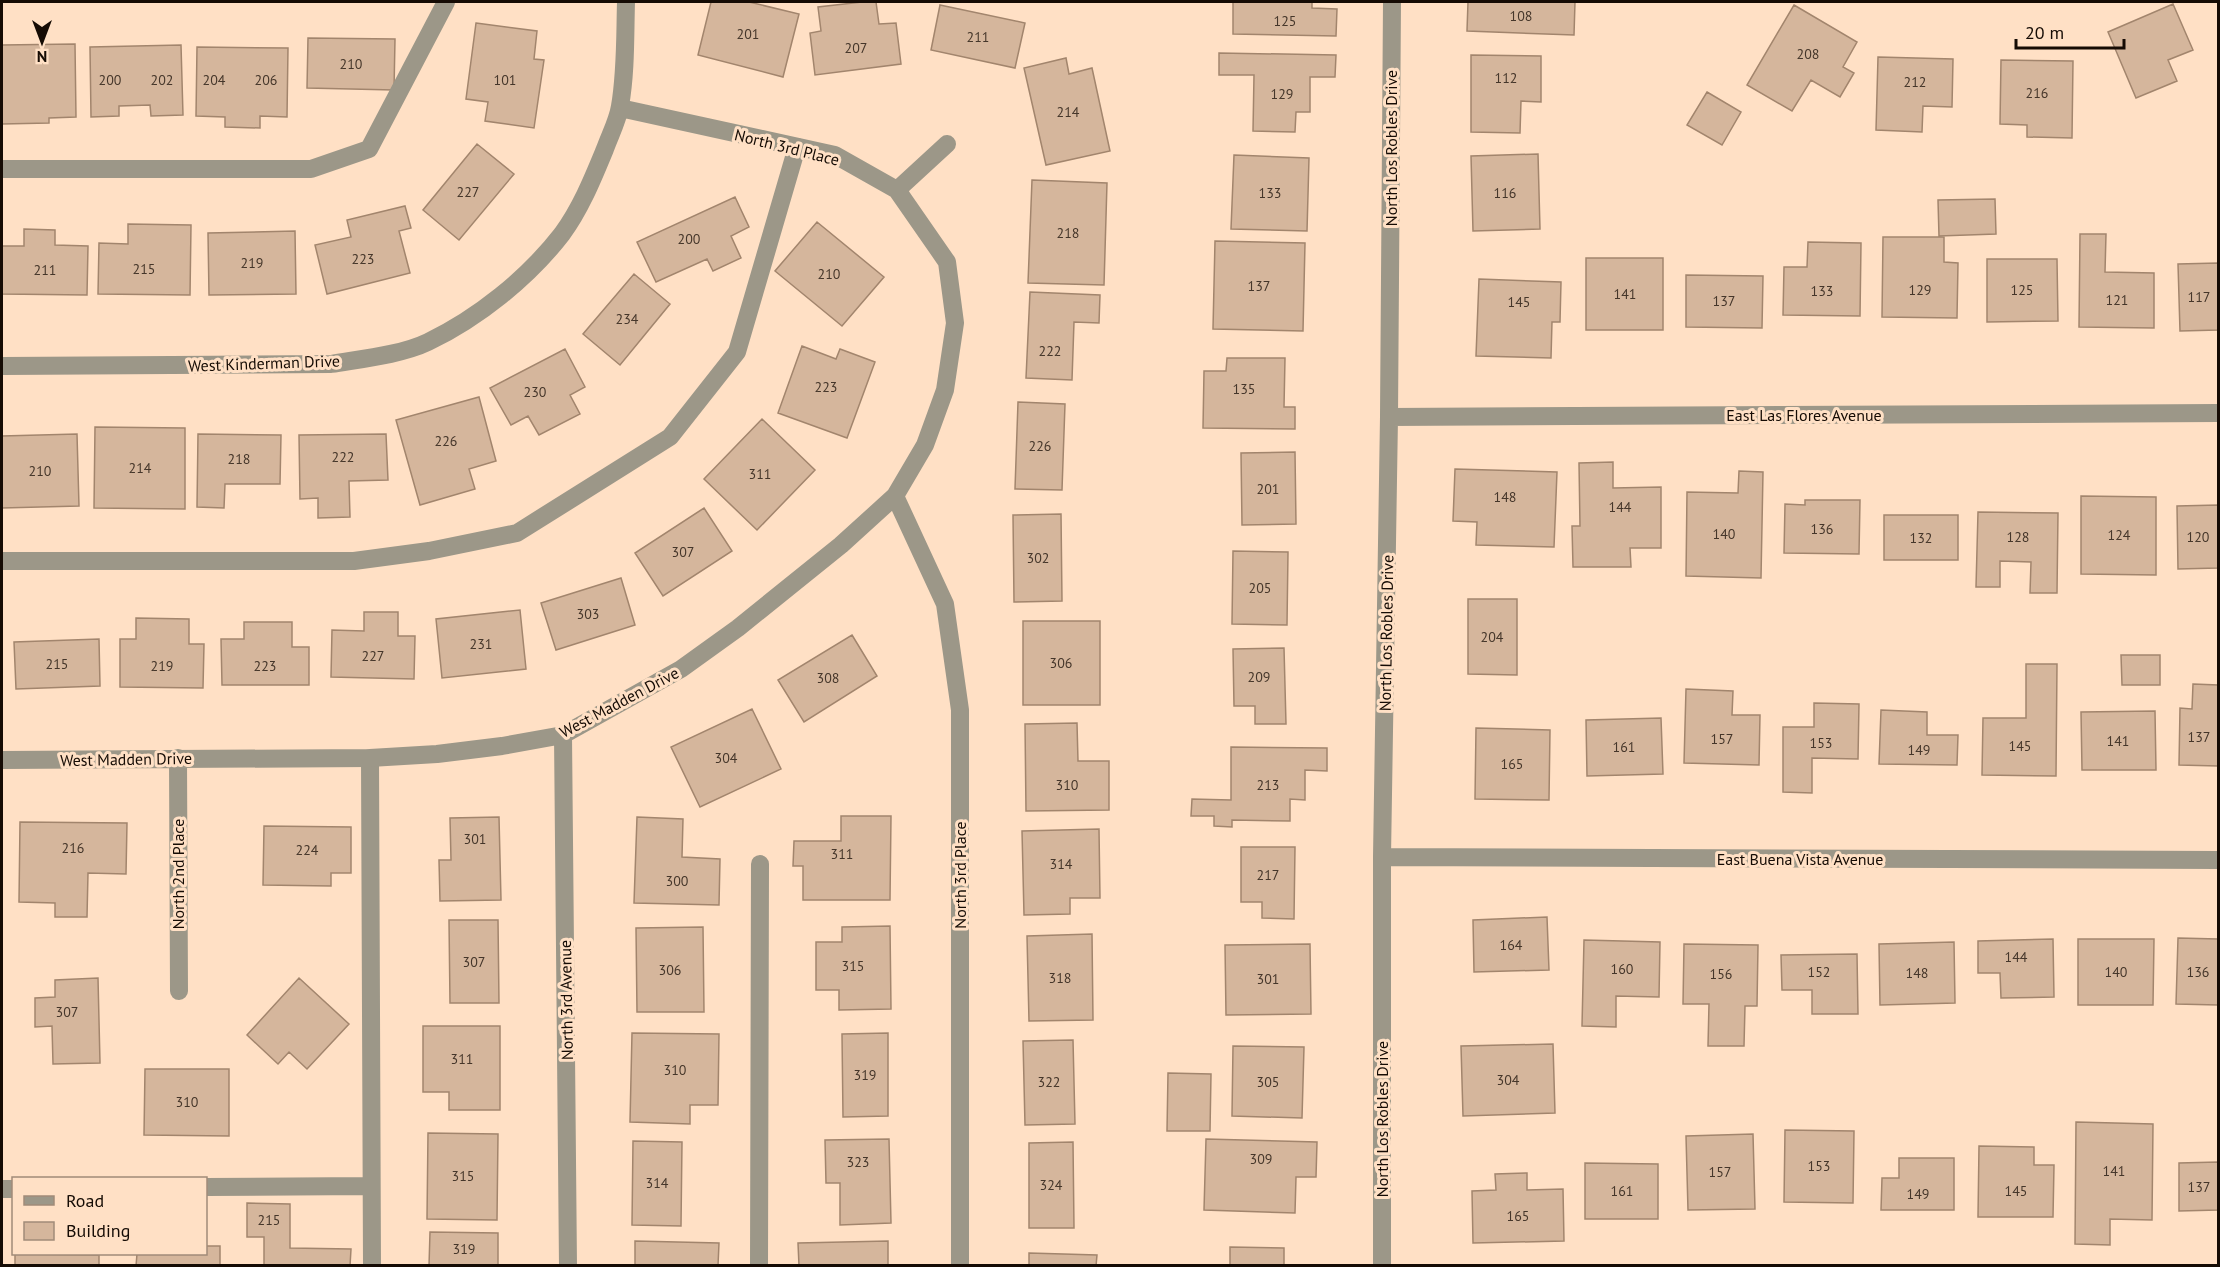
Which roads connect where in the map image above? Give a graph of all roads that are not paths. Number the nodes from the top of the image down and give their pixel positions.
1 (446, 2) edge
2 (626, 2) edge
3 (1392, 2) edge
4 (620, 108) junction
5 (947, 144) dead end
6 (797, 147) junction
7 (2, 169) edge
8 (897, 190) junction
9 (947, 262) joint
10 (2, 366) edge
11 (2218, 413) edge
12 (1389, 417) junction
13 (895, 496) junction
14 (2, 561) edge
15 (563, 735) junction
16 (178, 758) junction
17 (370, 758) junction
18 (2, 760) edge
19 (1382, 857) junction
20 (2218, 860) edge
21 (760, 864) dead end
22 (179, 991) dead end
23 (371, 1186) junction
24 (207, 1187) edge
25 (372, 1266) edge
26 (568, 1266) edge
27 (759, 1266) edge
28 (960, 1266) edge
29 (1382, 1266) edge

1 - 7 street
2 - 4 street
3 - 12 street, North Los Robles Drive
4 - 6 street, North 3rd Place
4 - 10 street, West Kinderman Drive
5 - 8 street
6 - 8 street, North 3rd Place
6 - 14 street
8 - 9 street, North 3rd Place
9 - 13 street, West Madden Drive
11 - 12 street, East Las Flores Avenue
12 - 19 street, North Los Robles Drive
13 - 15 street, West Madden Drive
13 - 28 street, North 3rd Place
15 - 17 street, West Madden Drive
15 - 26 street, North 3rd Avenue
16 - 17 street, West Madden Drive
16 - 18 street, West Madden Drive
16 - 22 street, North 2nd Place
17 - 23 street
19 - 20 street, East Buena Vista Avenue
19 - 29 street, North Los Robles Drive
21 - 27 street
23 - 24 street
23 - 25 street

